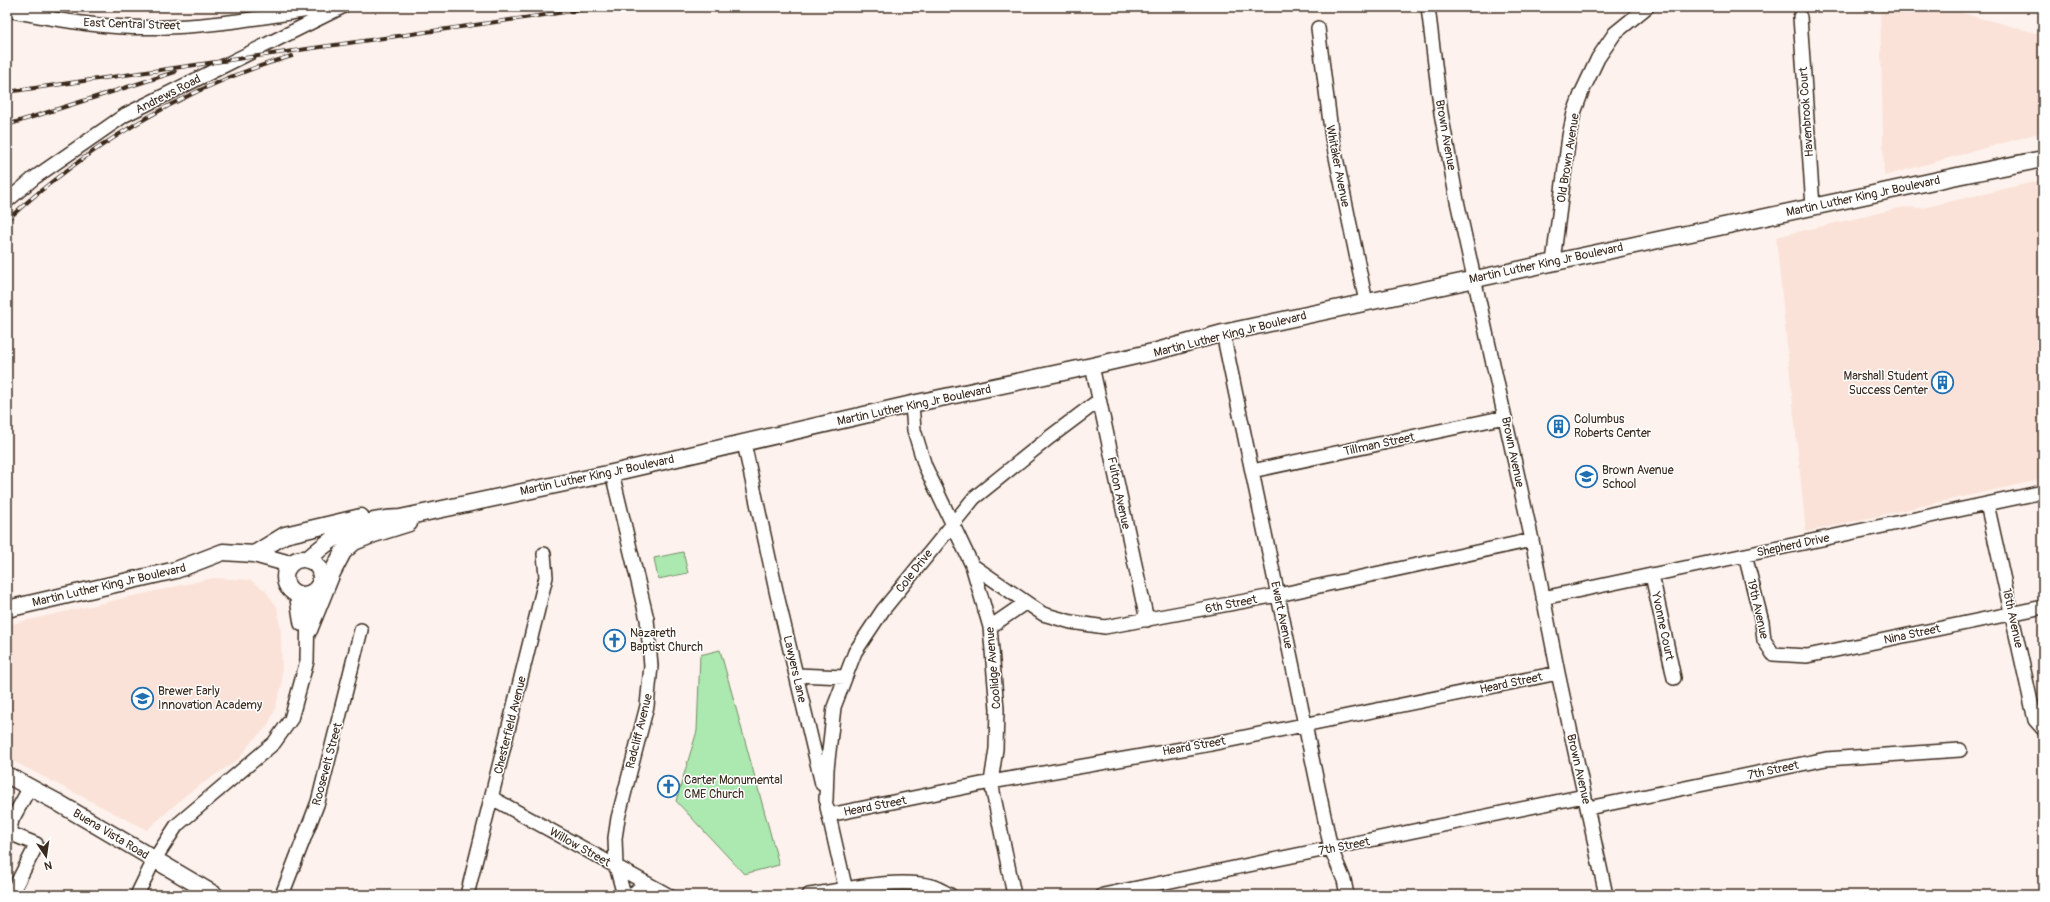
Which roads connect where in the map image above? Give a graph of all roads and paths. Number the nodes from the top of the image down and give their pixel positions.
1 (329, 7) edge
2 (342, 7) edge
3 (1647, 7) edge
4 (1428, 8) edge
5 (7, 10) edge
6 (1800, 17) dead end
7 (1318, 28) dead end
8 (2043, 159) edge
9 (7, 202) edge
10 (1813, 207) junction
11 (1554, 262) junction
12 (1474, 278) junction
13 (1366, 302) junction
14 (1223, 333) junction
15 (1092, 366) junction
16 (1098, 401) junction
17 (912, 404) junction
18 (1505, 417) junction
19 (744, 442) junction
20 (1252, 471) junction
21 (612, 473) junction
22 (2043, 492) edge
23 (1987, 504) junction
24 (425, 512) junction
25 (400, 518) junction
26 (952, 524) junction
27 (1532, 540) junction
28 (254, 554) junction
29 (544, 554) dead end
30 (1745, 555) junction
31 (211, 558) junction
32 (307, 560) junction
33 (290, 564) junction
34 (972, 565) junction
35 (1652, 575) junction
36 (320, 577) junction
37 (285, 580) junction
38 (313, 592) junction
39 (296, 593) junction
40 (1278, 595) junction
41 (1543, 598) junction
42 (1025, 603) junction
43 (2043, 607) edge
44 (7, 609) edge
45 (2012, 613) junction
46 (1147, 620) junction
47 (990, 627) junction
48 (309, 630) junction
49 (361, 630) dead end
50 (306, 647) junction
51 (1781, 655) joint
52 (1558, 673) junction
53 (796, 675) junction
54 (846, 677) junction
55 (1674, 678) dead end
56 (1306, 725) junction
57 (2043, 729) edge
58 (1960, 750) dead end
59 (7, 775) edge
60 (991, 782) junction
61 (30, 787) junction
62 (492, 798) junction
63 (826, 800) junction
64 (1586, 802) junction
65 (829, 815) junction
66 (1331, 849) junction
67 (154, 860) junction
68 (616, 866) junction
69 (650, 885) junction
70 (846, 893) edge
71 (12, 895) edge
72 (137, 895) edge
73 (215, 895) edge
74 (282, 895) edge
75 (467, 895) edge
76 (624, 895) edge
77 (632, 895) edge
78 (668, 895) edge
79 (809, 895) edge
80 (950, 895) edge
81 (1014, 895) edge
82 (1103, 895) edge
83 (1347, 895) edge
84 (1606, 895) edge

1 - 5 street, East Central Street
2 - 9 street, Andrews Road
3 - 11 street, Old Brown Avenue
4 - 12 street, Brown Avenue
6 - 10 street, Havenbrook Court
7 - 13 street, Whitaker Avenue
8 - 10 main road, Martin Luther King Jr Boulevard
10 - 11 main road, Martin Luther King Jr Boulevard
11 - 12 main road, Martin Luther King Jr Boulevard
12 - 13 main road, Martin Luther King Jr Boulevard
12 - 18 street, Brown Avenue
13 - 14 main road, Martin Luther King Jr Boulevard
14 - 15 main road, Martin Luther King Jr Boulevard
14 - 20 street, Ewart Avenue
15 - 16 street, Fulton Avenue
15 - 17 main road, Martin Luther King Jr Boulevard
16 - 26 street, Cole Drive
16 - 46 street, Fulton Avenue
17 - 19 main road, Martin Luther King Jr Boulevard
17 - 26 street, Coolidge Avenue
18 - 20 street, Tillman Street
18 - 27 street, Brown Avenue
19 - 21 main road, Martin Luther King Jr Boulevard
19 - 53 street, Lawyers Lane
20 - 40 street, Ewart Avenue
21 - 24 main road, Martin Luther King Jr Boulevard
21 - 68 street, Radcliff Avenue
22 - 23 street, Shepherd Drive
23 - 30 street, Shepherd Drive
23 - 45 street, 18th Avenue
24 - 25 main road, Martin Luther King Jr Boulevard
24 - 28 main road, Martin Luther King Jr Boulevard
24 - 48 main road
25 - 32 main road, Martin Luther King Jr Boulevard
25 - 36 main road, Martin Luther King Jr Boulevard
26 - 34 street, Coolidge Avenue
26 - 54 street, Cole Drive
27 - 40 street, 6th Street
27 - 41 street, Brown Avenue
28 - 31 main road, Martin Luther King Jr Boulevard
28 - 33 main road, Martin Luther King Jr Boulevard
29 - 62 street, Chesterfield Avenue
30 - 35 street, Shepherd Drive
30 - 51 street, 19th Avenue
31 - 37 main road
31 - 44 main road, Martin Luther King Jr Boulevard
32 - 33 main road
32 - 36 main road
33 - 37 main road
34 - 42 street, 6th Street
34 - 47 street, Coolidge Avenue
35 - 41 street, Shepherd Drive
35 - 55 street, Yvonne Court
36 - 38 main road
37 - 39 main road
38 - 39 main road
38 - 48 street
39 - 50 street
40 - 46 street, 6th Street
40 - 56 street, Ewart Avenue
41 - 52 street, Brown Avenue
42 - 46 street, 6th Street
42 - 47 street
43 - 45 street, Nina Street
45 - 51 street, Nina Street
45 - 57 street, 18th Avenue
47 - 60 street, Coolidge Avenue
48 - 50 street
49 - 74 street, Roosevelt Street
50 - 67 street
52 - 56 street, Heard Street
52 - 64 street, Brown Avenue
53 - 54 street
53 - 63 street, Lawyers Lane
54 - 63 street, Cole Drive
56 - 60 street, Heard Street
56 - 66 street, Ewart Avenue
58 - 64 street, 7th Street
59 - 61 main road, Buena Vista Road
60 - 65 street, Heard Street
60 - 81 street, Coolidge Avenue
61 - 67 main road, Buena Vista Road
61 - 71 street
62 - 68 street, Willow Street
62 - 75 street, Chesterfield Avenue
63 - 65 street, Lawyers Lane
64 - 66 street, 7th Street
64 - 84 street, Brown Avenue
65 - 70 street, Lawyers Lane
66 - 82 street, 7th Street
66 - 83 street, Ewart Avenue
67 - 72 street
67 - 73 main road, Buena Vista Road
68 - 69 street, Willow Street
68 - 76 street, Radcliff Avenue
69 - 77 street
69 - 78 street, Willow Street
70 - 79 street
70 - 80 street

